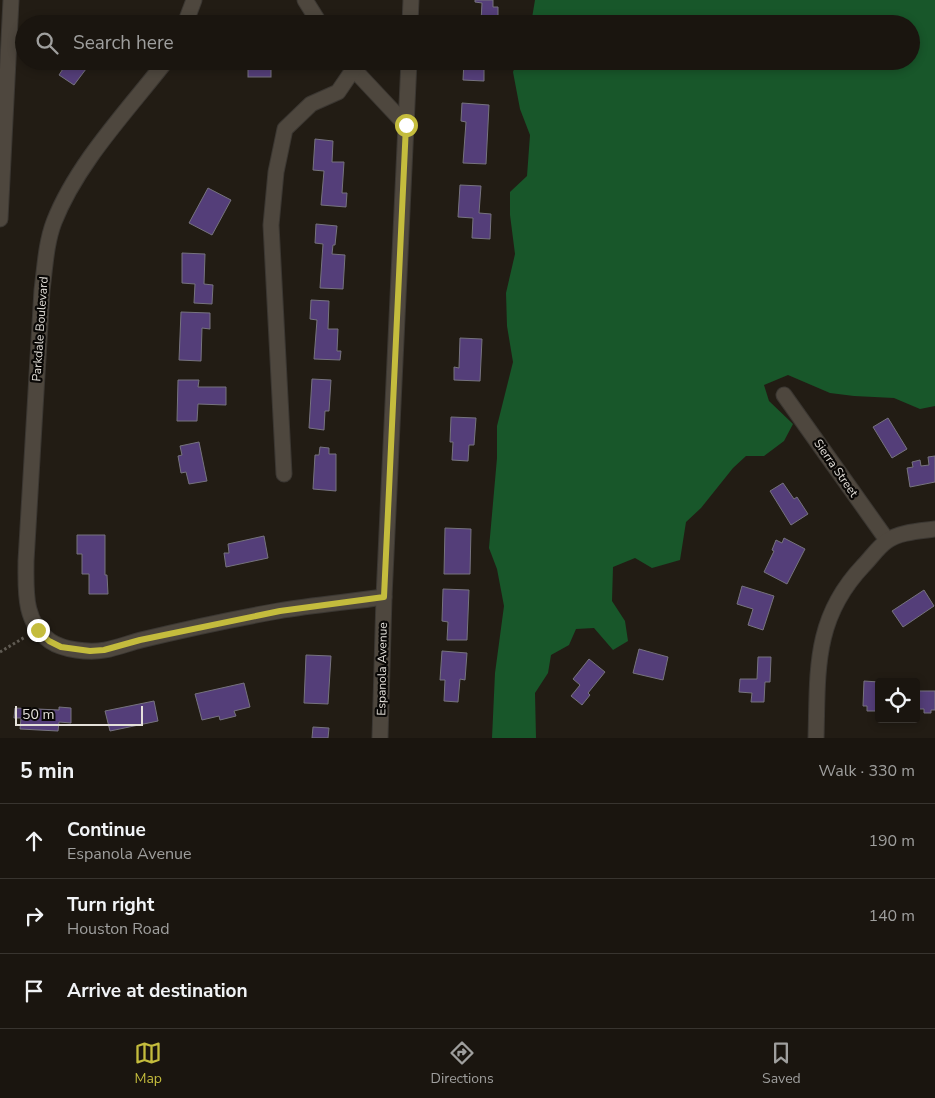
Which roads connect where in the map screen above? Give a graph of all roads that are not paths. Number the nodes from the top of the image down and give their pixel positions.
1 (10, 0) edge
2 (194, 0) edge
3 (305, 0) edge
4 (411, 0) edge
5 (188, 15) edge
6 (314, 15) edge
7 (410, 15) edge
8 (159, 70) edge
9 (347, 70) edge
10 (353, 70) edge
11 (408, 70) edge
12 (406, 125) junction
13 (0, 219) edge
14 (784, 395) dead end
15 (284, 474) dead end
16 (935, 530) edge
17 (887, 540) junction
18 (384, 597) junction
19 (380, 738) edge
20 (816, 738) edge

1 - 13 street
2 - 5 street
3 - 6 street
4 - 7 street
8 - 18 street, Parkdale Boulevard
9 - 15 street
10 - 12 street
11 - 12 street, Espanola Avenue
12 - 18 street, Espanola Avenue
14 - 17 street, Sierra Street
16 - 17 street
17 - 20 street
18 - 19 street, Espanola Avenue

